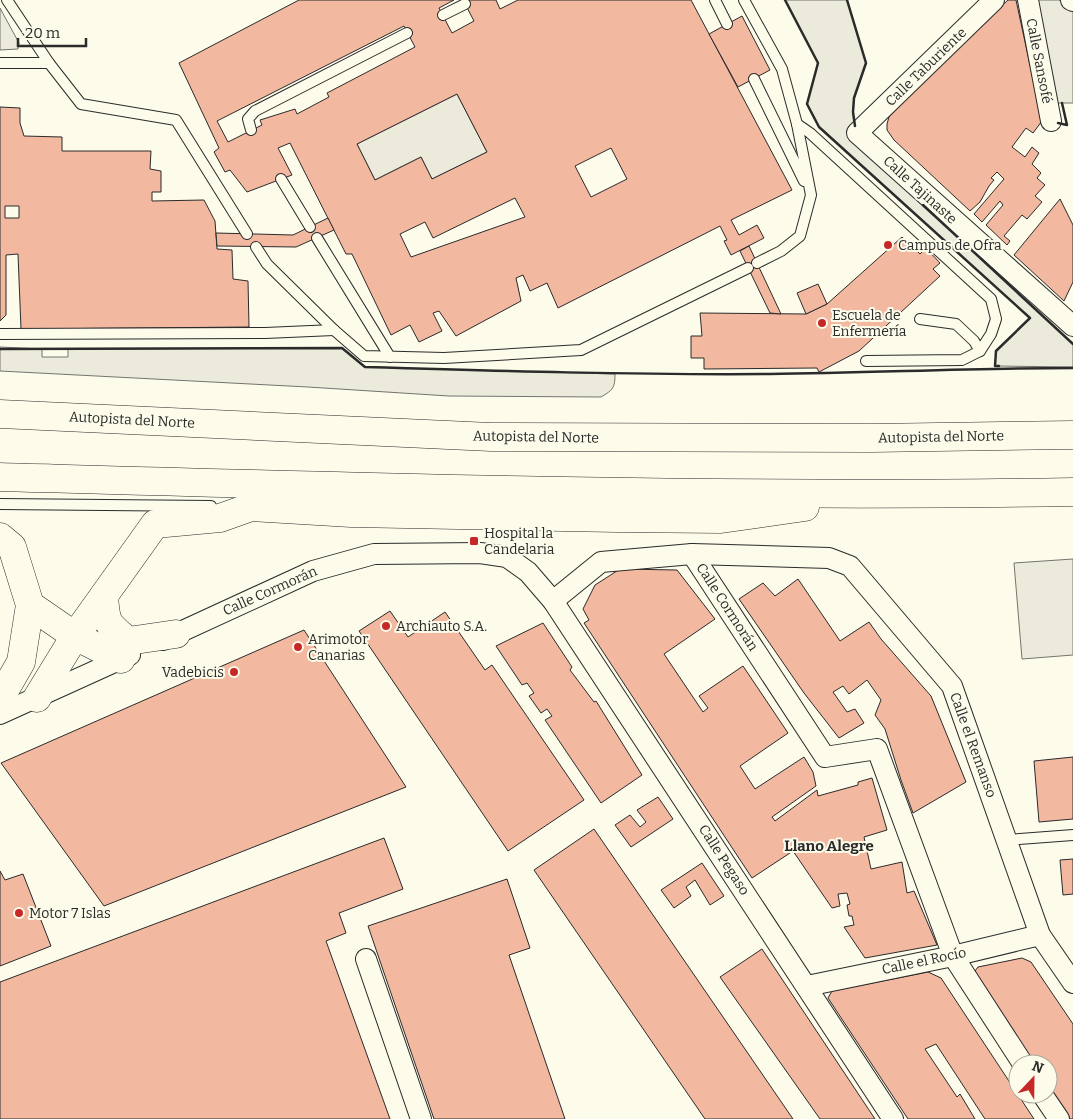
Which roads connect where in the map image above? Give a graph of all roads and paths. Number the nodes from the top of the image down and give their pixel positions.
1 (7, 0) edge
2 (715, 0) edge
3 (744, 0) edge
4 (994, 0) edge
5 (1028, 0) edge
6 (465, 4) dead end
7 (443, 15) dead end
8 (727, 24) dead end
9 (407, 33) dead end
10 (0, 63) edge
11 (49, 63) junction
12 (754, 79) dead end
13 (1051, 122) dead end
14 (797, 124) junction
15 (251, 130) dead end
16 (857, 134) joint
17 (280, 179) dead end
18 (811, 195) junction
19 (310, 227) dead end
20 (247, 234) dead end
21 (317, 238) dead end
22 (256, 247) dead end
23 (920, 319) dead end
24 (1073, 326) edge
25 (334, 330) junction
26 (0, 334) edge
27 (980, 351) junction
28 (390, 356) junction
29 (866, 361) dead end
30 (0, 414) edge
31 (1073, 436) edge
32 (0, 477) edge
33 (1073, 492) edge
34 (899, 494) junction
35 (0, 504) edge
36 (251, 507) junction
37 (351, 512) junction
38 (556, 517) junction
39 (403, 524) dead end
40 (478, 526) dead end
41 (0, 537) edge
42 (692, 554) junction
43 (104, 596) junction
44 (553, 601) junction
45 (30, 605) junction
46 (176, 634) junction
47 (76, 636) junction
48 (121, 659) junction
49 (0, 693) edge
50 (37, 698) junction
51 (0, 714) edge
52 (1073, 835) edge
53 (1007, 840) junction
54 (1040, 935) junction
55 (953, 956) junction
56 (366, 959) dead end
57 (1073, 983) edge
58 (807, 986) junction
59 (1017, 1054) edge
60 (1049, 1104) edge
61 (421, 1119) edge
62 (894, 1119) edge
63 (1059, 1119) edge

1 - 11 lane
2 - 8 lane
3 - 14 lane
4 - 16 street, Calle Taburiente
5 - 13 street, Calle Sansofé
6 - 7 lane
9 - 15 lane
10 - 11 lane
11 - 20 lane
12 - 18 lane
14 - 18 lane
14 - 27 lane
16 - 24 street, Calle Tajinaste
17 - 19 lane
18 - 28 lane
21 - 28 lane
22 - 25 lane
23 - 27 lane
25 - 26 lane
25 - 28 lane
27 - 29 lane
30 - 31 highway, Autopista del Norte
32 - 34 highway
33 - 34 highway
34 - 38 highway
35 - 36 lane
36 - 37 highway
36 - 43 highway
37 - 38 highway
37 - 39 lane
38 - 40 lane
41 - 45 highway
42 - 44 street, Calle Cormorán
42 - 53 street, Calle el Remanso
42 - 55 street, Calle Cormorán
43 - 46 highway
43 - 47 highway
44 - 46 street, Calle Cormorán
44 - 58 street, Calle Pegaso
45 - 47 highway
45 - 49 highway
46 - 48 street, Calle Cormorán
47 - 48 highway
47 - 50 highway
48 - 50 street, Calle Cormorán
50 - 51 street, Calle Cormorán
52 - 53 lane
53 - 54 street, Calle el Remanso
54 - 55 street, Calle el Rocío
54 - 57 street, Calle el Remanso
55 - 58 street, Calle el Rocío
55 - 59 street
56 - 61 street
58 - 62 street, Calle Pegaso
60 - 63 street

